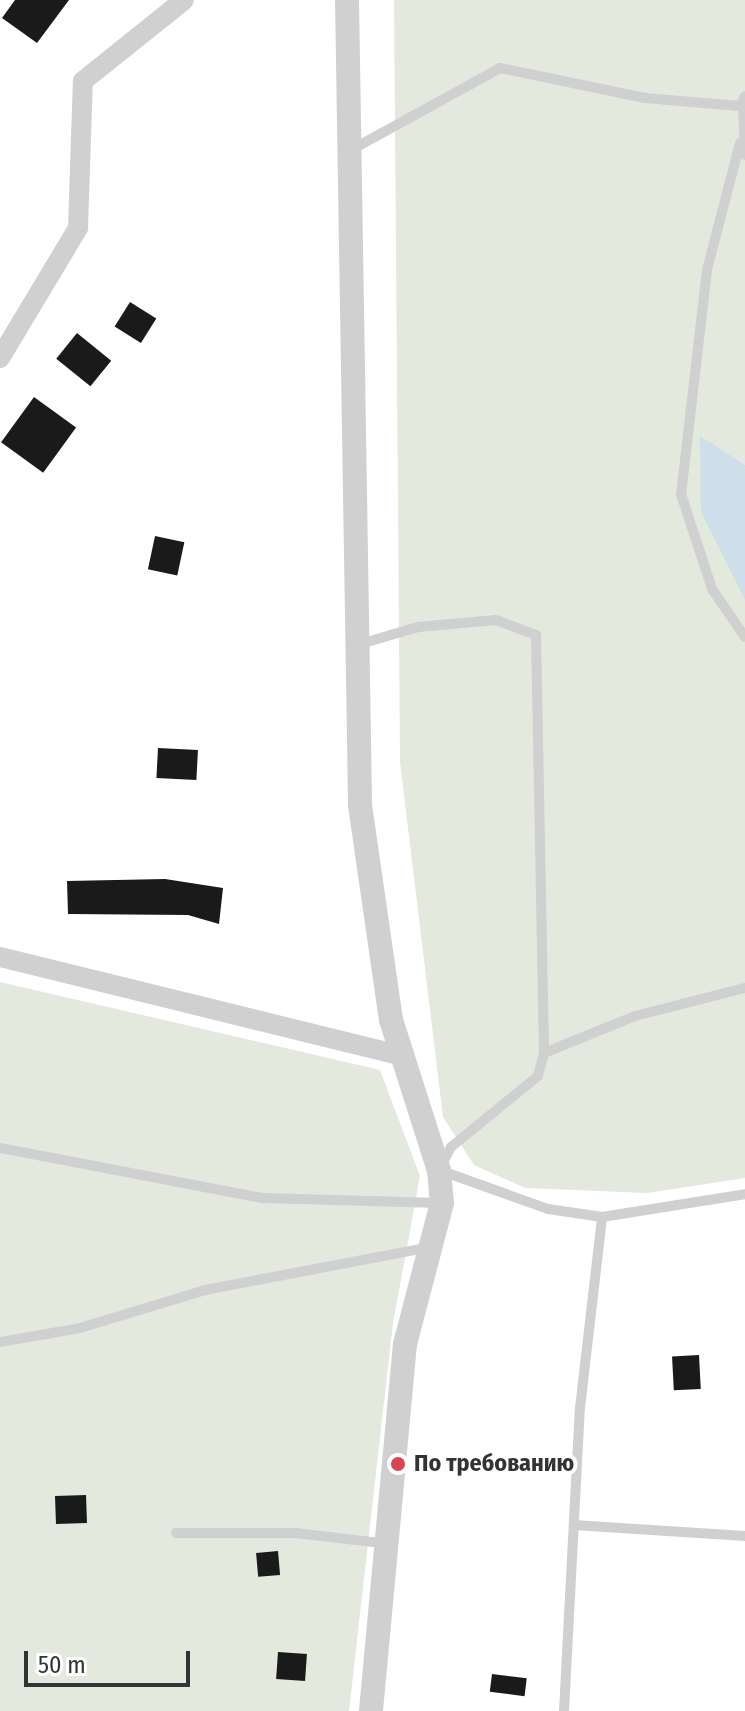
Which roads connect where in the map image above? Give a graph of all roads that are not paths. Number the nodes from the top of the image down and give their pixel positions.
1 (184, 0) edge
2 (347, 0) edge
3 (743, 102) edge
4 (740, 143) junction
5 (349, 151) junction
6 (745, 155) edge
7 (0, 358) edge
8 (745, 637) edge
9 (357, 645) junction
10 (0, 957) edge
11 (745, 988) edge
12 (544, 1053) junction
13 (403, 1056) junction
14 (0, 1148) edge
15 (439, 1170) junction
16 (745, 1194) edge
17 (442, 1203) junction
18 (602, 1217) junction
19 (430, 1247) junction
20 (0, 1342) edge
21 (574, 1525) junction
22 (176, 1533) dead end
23 (745, 1536) edge
24 (382, 1543) junction
25 (371, 1711) edge
26 (564, 1711) edge

1 - 7 street
2 - 5 street
3 - 4 lane
3 - 5 lane
4 - 6 lane
4 - 8 lane
5 - 9 street
9 - 12 lane
9 - 13 street
10 - 13 street
11 - 12 lane
12 - 15 lane
13 - 15 street
14 - 17 lane
15 - 17 street
15 - 18 lane
16 - 18 lane
17 - 19 street
18 - 21 lane
19 - 20 lane
19 - 24 street
21 - 23 lane
21 - 26 lane
22 - 24 lane
24 - 25 street

